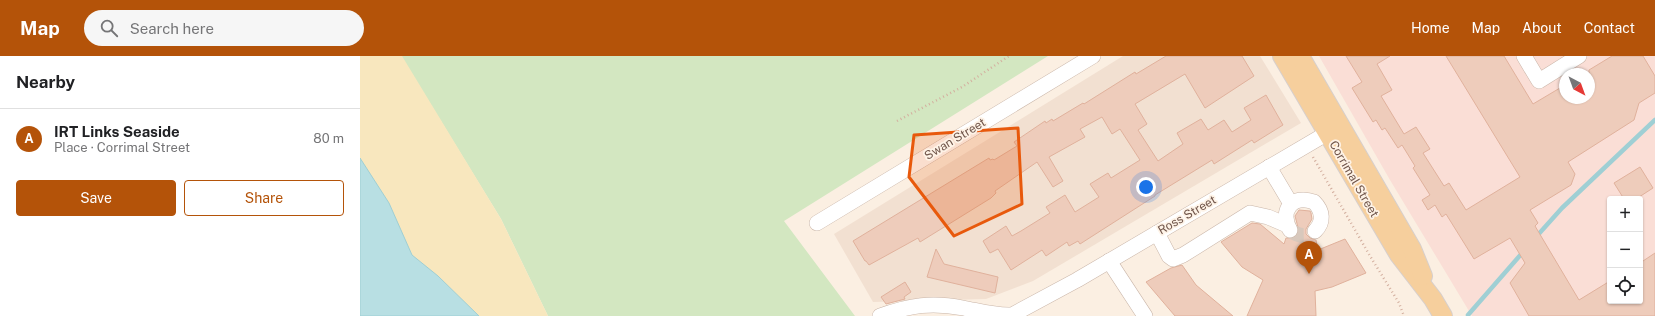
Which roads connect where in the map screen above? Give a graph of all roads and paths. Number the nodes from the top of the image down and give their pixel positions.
1 (1009, 56) edge
2 (1093, 56) edge
3 (1282, 56) edge
4 (1300, 56) edge
5 (1524, 56) edge
6 (1579, 56) edge
7 (897, 121) dead end
8 (1334, 129) junction
9 (1306, 145) junction
10 (1269, 167) junction
11 (1291, 204) junction
12 (817, 223) dead end
13 (1315, 231) dead end
14 (1157, 233) junction
15 (1109, 261) junction
16 (880, 316) edge
17 (1145, 316) edge
18 (1404, 316) edge
19 (1443, 316) edge

1 - 7 path
2 - 12 street, Swan Street
3 - 8 main road, Corrimal Street
4 - 8 main road, Corrimal Street
5 - 6 street
8 - 9 street, Ross Street
8 - 19 main road, Corrimal Street
9 - 10 street, Ross Street
9 - 18 path
10 - 11 street
10 - 14 street, Ross Street
11 - 13 street
11 - 14 street
14 - 15 street, Ross Street
15 - 16 street, Ross Street
15 - 17 street

